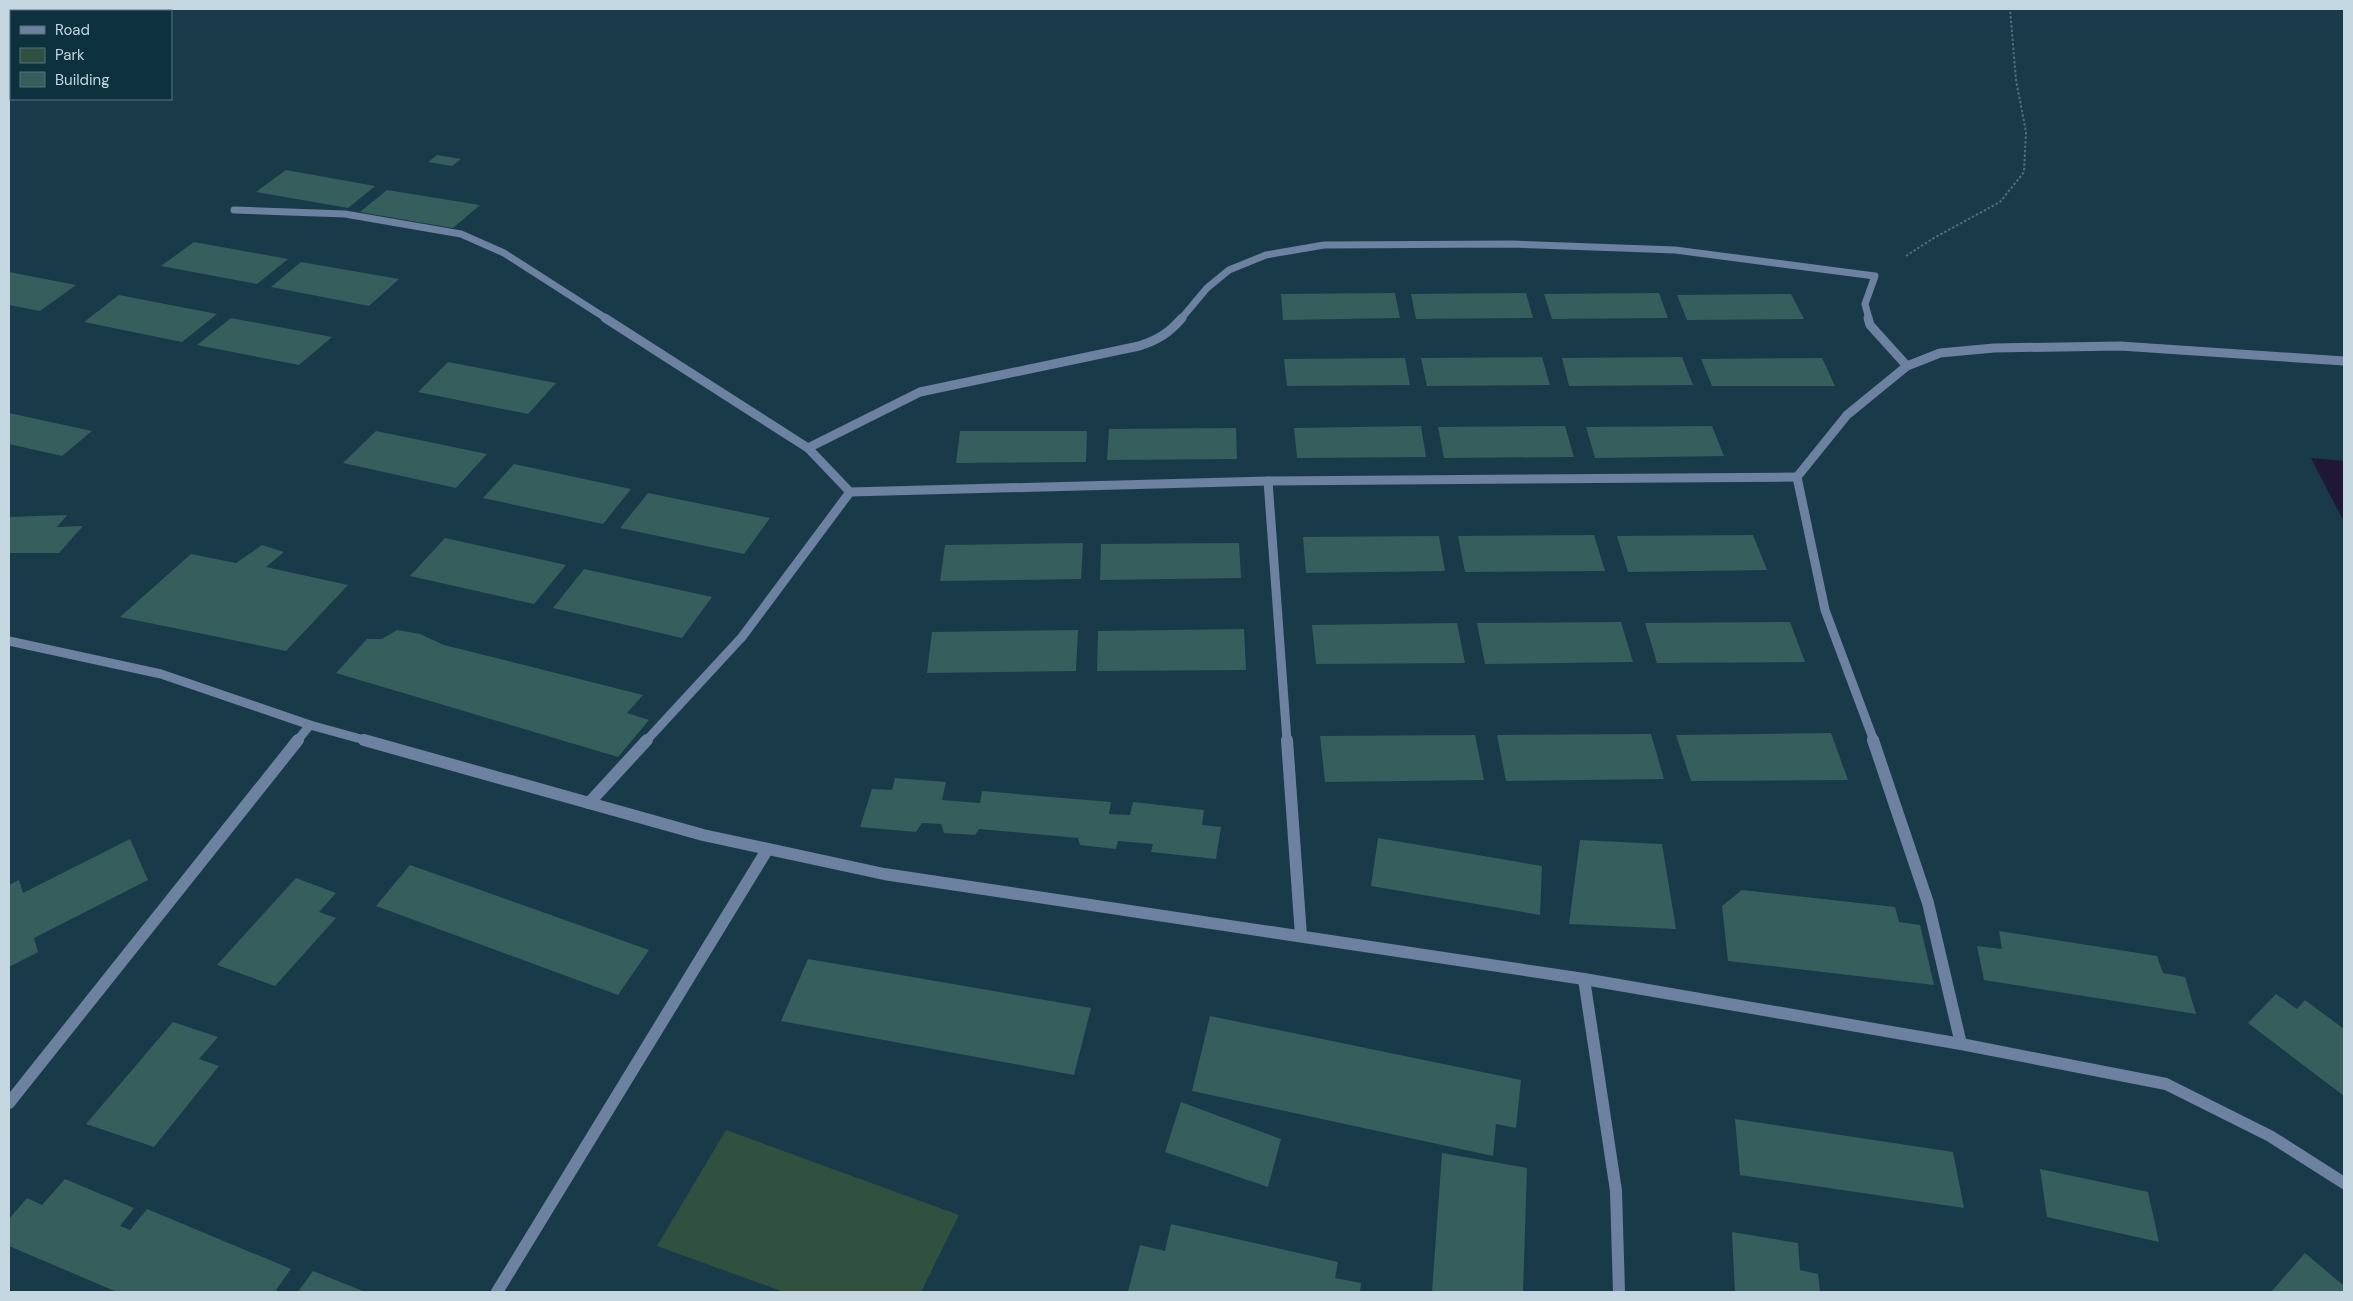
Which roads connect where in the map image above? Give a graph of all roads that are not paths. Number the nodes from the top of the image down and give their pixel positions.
1 (234, 210) dead end
2 (2344, 361) edge
3 (1907, 366) junction
4 (808, 448) junction
5 (1797, 477) junction
6 (1268, 481) junction
7 (850, 492) junction
8 (9, 641) edge
9 (310, 724) junction
10 (589, 803) junction
11 (767, 850) junction
12 (1302, 936) junction
13 (1584, 979) junction
14 (1961, 1044) junction
15 (9, 1104) edge
16 (2344, 1183) edge
17 (497, 1292) edge
18 (1619, 1292) edge

1 - 4 street
2 - 3 street
3 - 4 street
3 - 5 street
4 - 7 street
5 - 6 street
5 - 14 street
6 - 7 street
6 - 12 street
7 - 10 street
8 - 9 street
9 - 10 street
9 - 15 street
10 - 11 street
11 - 12 street
11 - 17 street
12 - 13 street
13 - 14 street
13 - 18 street
14 - 16 street

